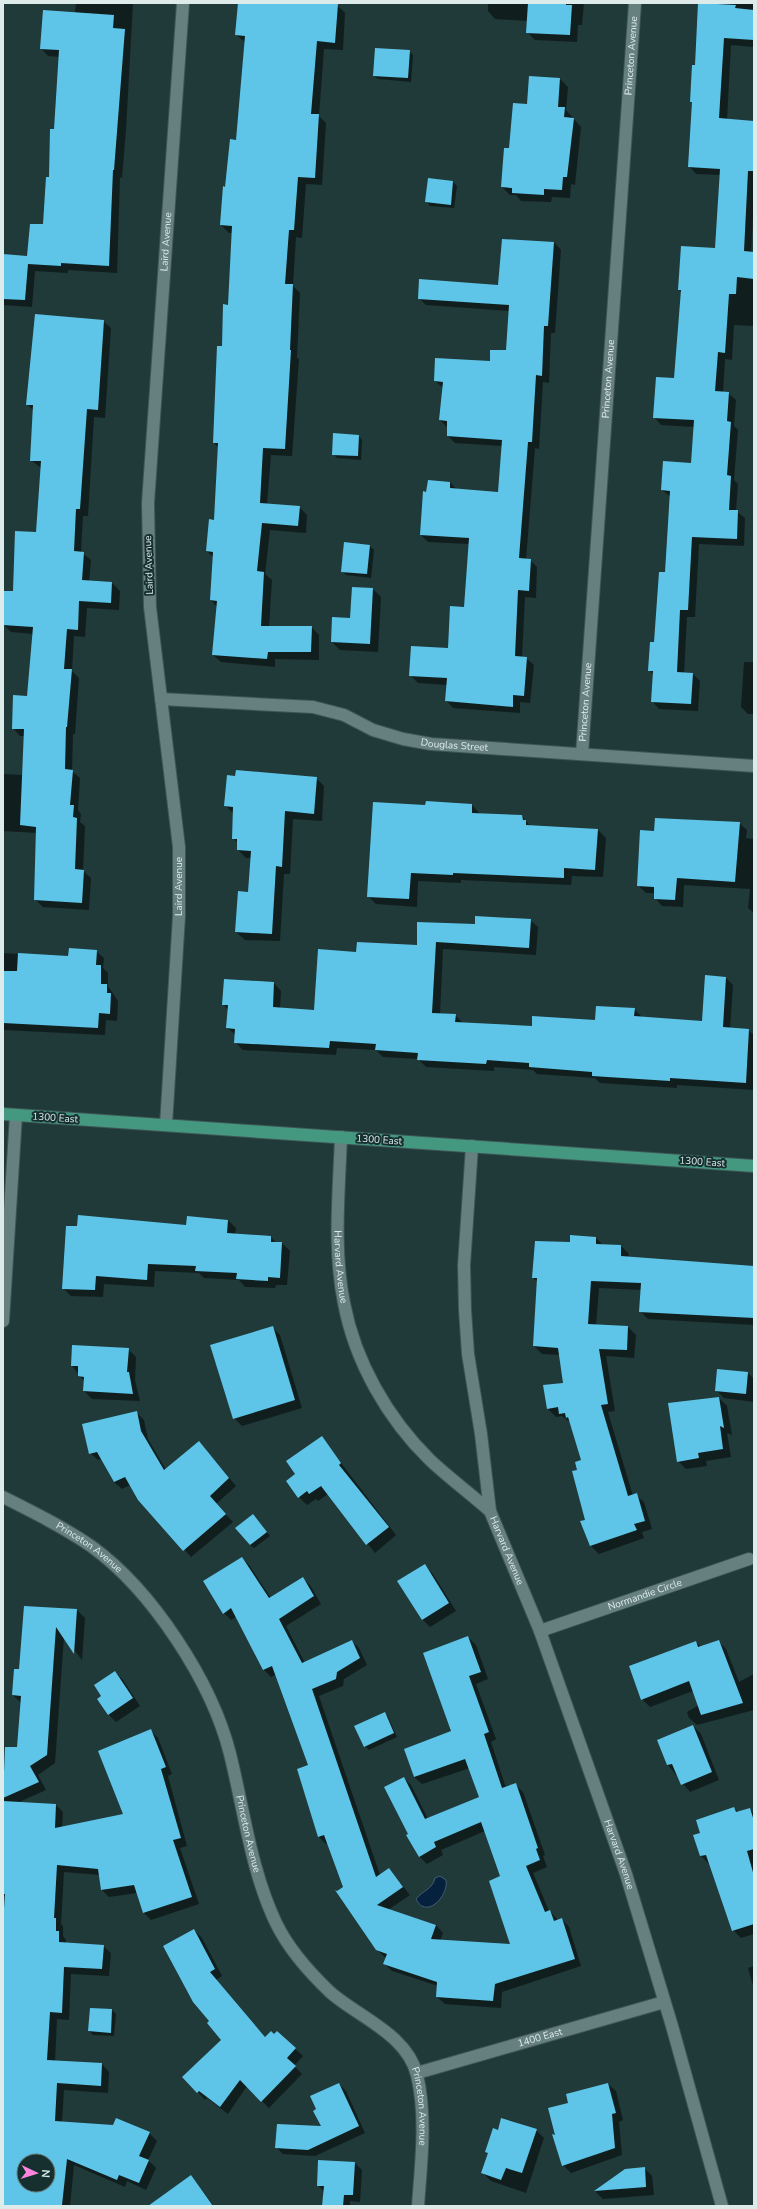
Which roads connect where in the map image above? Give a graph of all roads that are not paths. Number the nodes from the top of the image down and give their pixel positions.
1 (182, 3) edge
2 (635, 3) edge
3 (161, 699) junction
4 (582, 754) junction
5 (754, 766) edge
6 (3, 1114) edge
7 (16, 1115) junction
8 (166, 1125) junction
9 (341, 1137) junction
10 (472, 1146) junction
11 (754, 1166) edge
12 (3, 1321) edge
13 (3, 1497) edge
14 (490, 1511) junction
15 (749, 1559) dead end
16 (540, 1630) junction
17 (664, 2002) junction
18 (417, 2074) junction
19 (418, 2206) edge
20 (722, 2206) edge

1 - 3 street, Laird Avenue
2 - 4 street, Princeton Avenue
3 - 4 street, Douglas Street
3 - 8 street, Laird Avenue
4 - 5 street, Douglas Street
6 - 7 main road, 1300 East
7 - 8 main road, 1300 East
7 - 12 street
8 - 9 main road, 1300 East
9 - 10 main road, 1300 East
9 - 14 street, Harvard Avenue
10 - 11 main road, 1300 East
10 - 14 street, Harvard Avenue
13 - 18 street, Princeton Avenue
14 - 16 street, Harvard Avenue
15 - 16 street, Normandie Circle
16 - 17 street, Harvard Avenue
17 - 18 street, 1400 East
17 - 20 street, Harvard Avenue
18 - 19 street, Princeton Avenue

